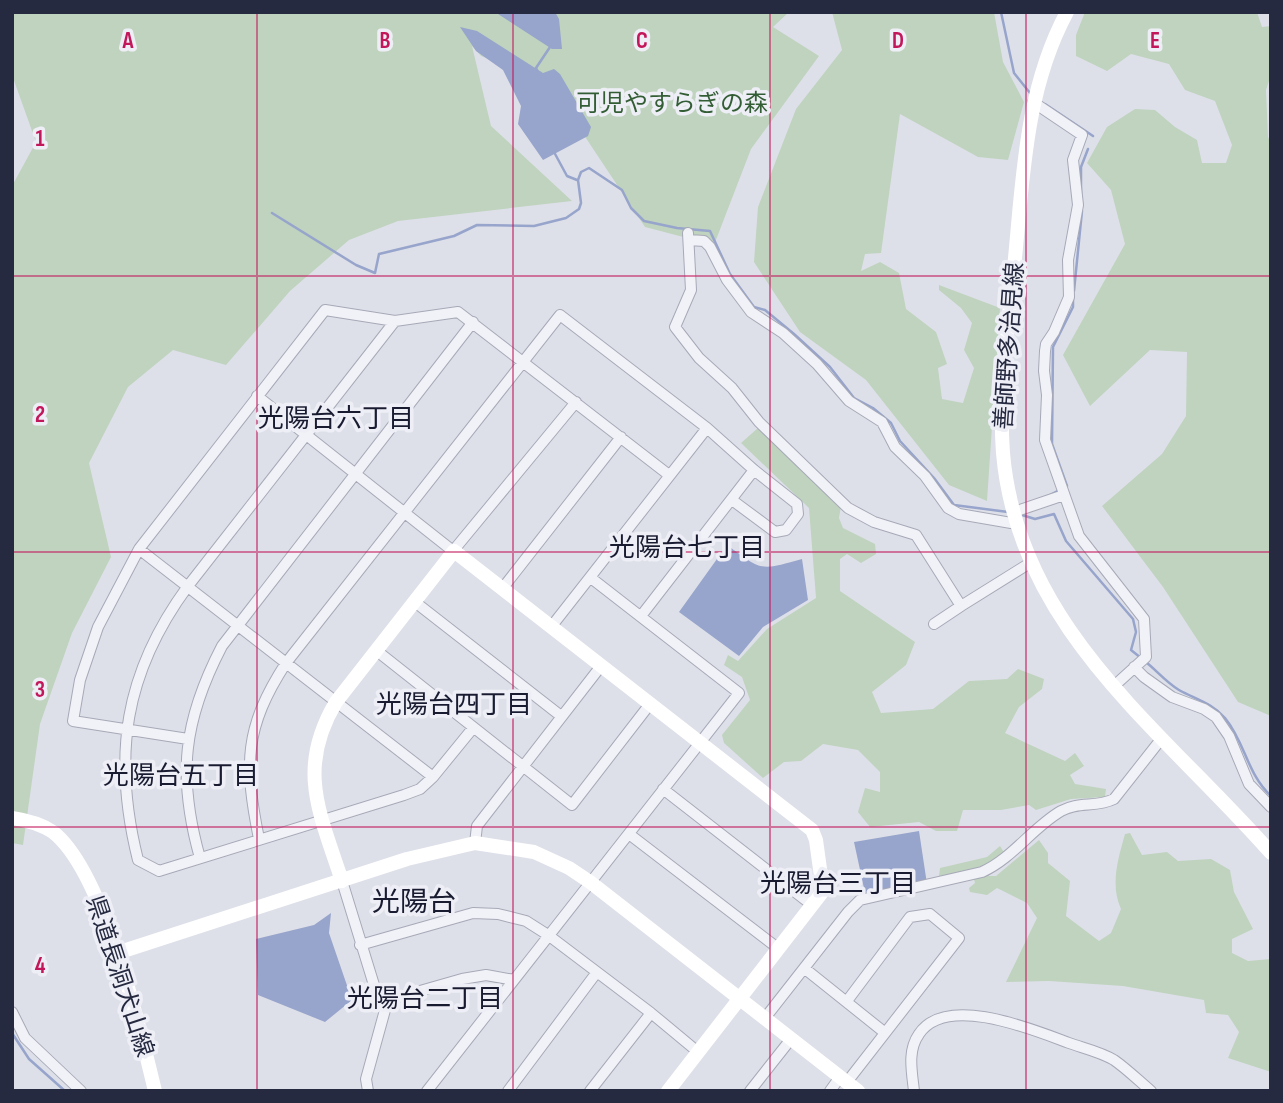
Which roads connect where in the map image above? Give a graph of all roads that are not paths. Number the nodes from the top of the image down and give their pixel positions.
1 (1067, 12) edge
2 (1032, 102) junction
3 (394, 321) junction
4 (473, 323) junction
5 (523, 361) junction
6 (257, 396) junction
7 (576, 402) junction
8 (706, 428) junction
9 (305, 435) junction
10 (621, 437) junction
11 (754, 470) junction
12 (355, 473) junction
13 (669, 475) junction
14 (1064, 495) junction
15 (732, 500) junction
16 (404, 513) junction
17 (1018, 515) junction
18 (139, 549) junction
19 (453, 551) junction
20 (1030, 563) junction
21 (591, 578) junction
22 (188, 586) junction
23 (502, 589) junction
24 (415, 602) junction
25 (961, 606) junction
26 (641, 616) junction
27 (238, 625) junction
28 (934, 625) dead end
29 (551, 626) junction
30 (377, 651) junction
31 (286, 663) junction
32 (1139, 663) junction
33 (601, 666) junction
34 (1114, 686) junction
35 (336, 702) junction
36 (650, 704) junction
37 (561, 716) junction
38 (126, 728) junction
39 (473, 728) junction
40 (1162, 738) junction
41 (188, 739) junction
42 (701, 741) junction
43 (523, 766) junction
44 (433, 778) junction
45 (663, 789) junction
46 (1271, 807) edge
47 (12, 818) edge
48 (322, 820) junction
49 (629, 834) junction
50 (259, 838) junction
51 (475, 843) junction
52 (1269, 847) edge
53 (200, 858) junction
54 (342, 881) junction
55 (590, 882) junction
56 (812, 905) junction
57 (548, 935) junction
58 (360, 945) junction
59 (779, 948) junction
60 (117, 953) junction
61 (804, 968) junction
62 (597, 972) junction
63 (514, 981) junction
64 (740, 999) junction
65 (385, 1001) junction
66 (847, 1001) junction
67 (12, 1012) edge
68 (651, 1013) junction
69 (765, 1018) junction
70 (884, 1032) junction
71 (791, 1039) junction
72 (698, 1052) junction
73 (849, 1083) edge
74 (432, 1089) edge
75 (81, 1091) edge
76 (155, 1091) edge
77 (368, 1091) edge
78 (508, 1091) edge
79 (590, 1091) edge
80 (668, 1091) edge
81 (750, 1091) edge
82 (830, 1091) edge
83 (914, 1091) edge
84 (1151, 1091) edge

1 - 2 street, 善師野多治見線
2 - 14 street
2 - 17 street, 善師野多治見線
3 - 4 street
3 - 6 street
3 - 9 street
4 - 5 street
4 - 12 street
5 - 7 street
5 - 8 street
5 - 16 street
6 - 9 street
6 - 18 street
7 - 10 street
7 - 19 street
8 - 11 street
8 - 13 street
9 - 12 street
9 - 22 street
10 - 13 street
10 - 23 street
11 - 15 street
11 - 15 street
12 - 16 street
12 - 27 street
13 - 21 street
14 - 17 street
14 - 32 street
15 - 26 street
16 - 19 street
16 - 31 street
17 - 20 street, 善師野多治見線
17 - 25 street
18 - 22 street
18 - 38 street
19 - 23 street
19 - 24 street
20 - 25 street
20 - 34 street, 善師野多治見線
21 - 26 street
21 - 29 street
22 - 27 street
22 - 38 street
23 - 29 street
24 - 30 street
24 - 37 street
25 - 28 street
26 - 42 street
27 - 31 street
27 - 41 street
29 - 33 street
30 - 35 street
30 - 39 street
31 - 35 street
31 - 50 street
32 - 34 street
32 - 46 street
33 - 36 street
33 - 37 street
34 - 40 street, 善師野多治見線
35 - 44 street
35 - 48 street
36 - 42 street
36 - 43 street
37 - 43 street
38 - 41 street
38 - 53 street
39 - 43 street
39 - 44 street
40 - 52 street, 善師野多治見線
40 - 61 street
41 - 53 street
42 - 45 street
42 - 56 street
43 - 51 street
44 - 48 street
45 - 49 street
45 - 56 street
47 - 60 street, 県道長洞犬山線
48 - 50 street
48 - 54 street
49 - 55 street
49 - 59 street
50 - 53 street
51 - 54 street
51 - 55 street
54 - 58 street
54 - 60 street
55 - 57 street
55 - 64 street
56 - 59 street
57 - 58 street
57 - 62 street
57 - 63 street
58 - 65 street
59 - 64 street
60 - 76 street, 県道長洞犬山線
61 - 66 street
61 - 69 street
62 - 68 street
62 - 78 street
63 - 65 street
63 - 74 street
64 - 69 street
64 - 72 street
65 - 77 street
66 - 70 street
66 - 70 street
67 - 75 street
68 - 72 street
68 - 79 street
69 - 71 street
70 - 73 street
71 - 73 street
71 - 81 street
72 - 80 street
73 - 82 street
83 - 84 street

